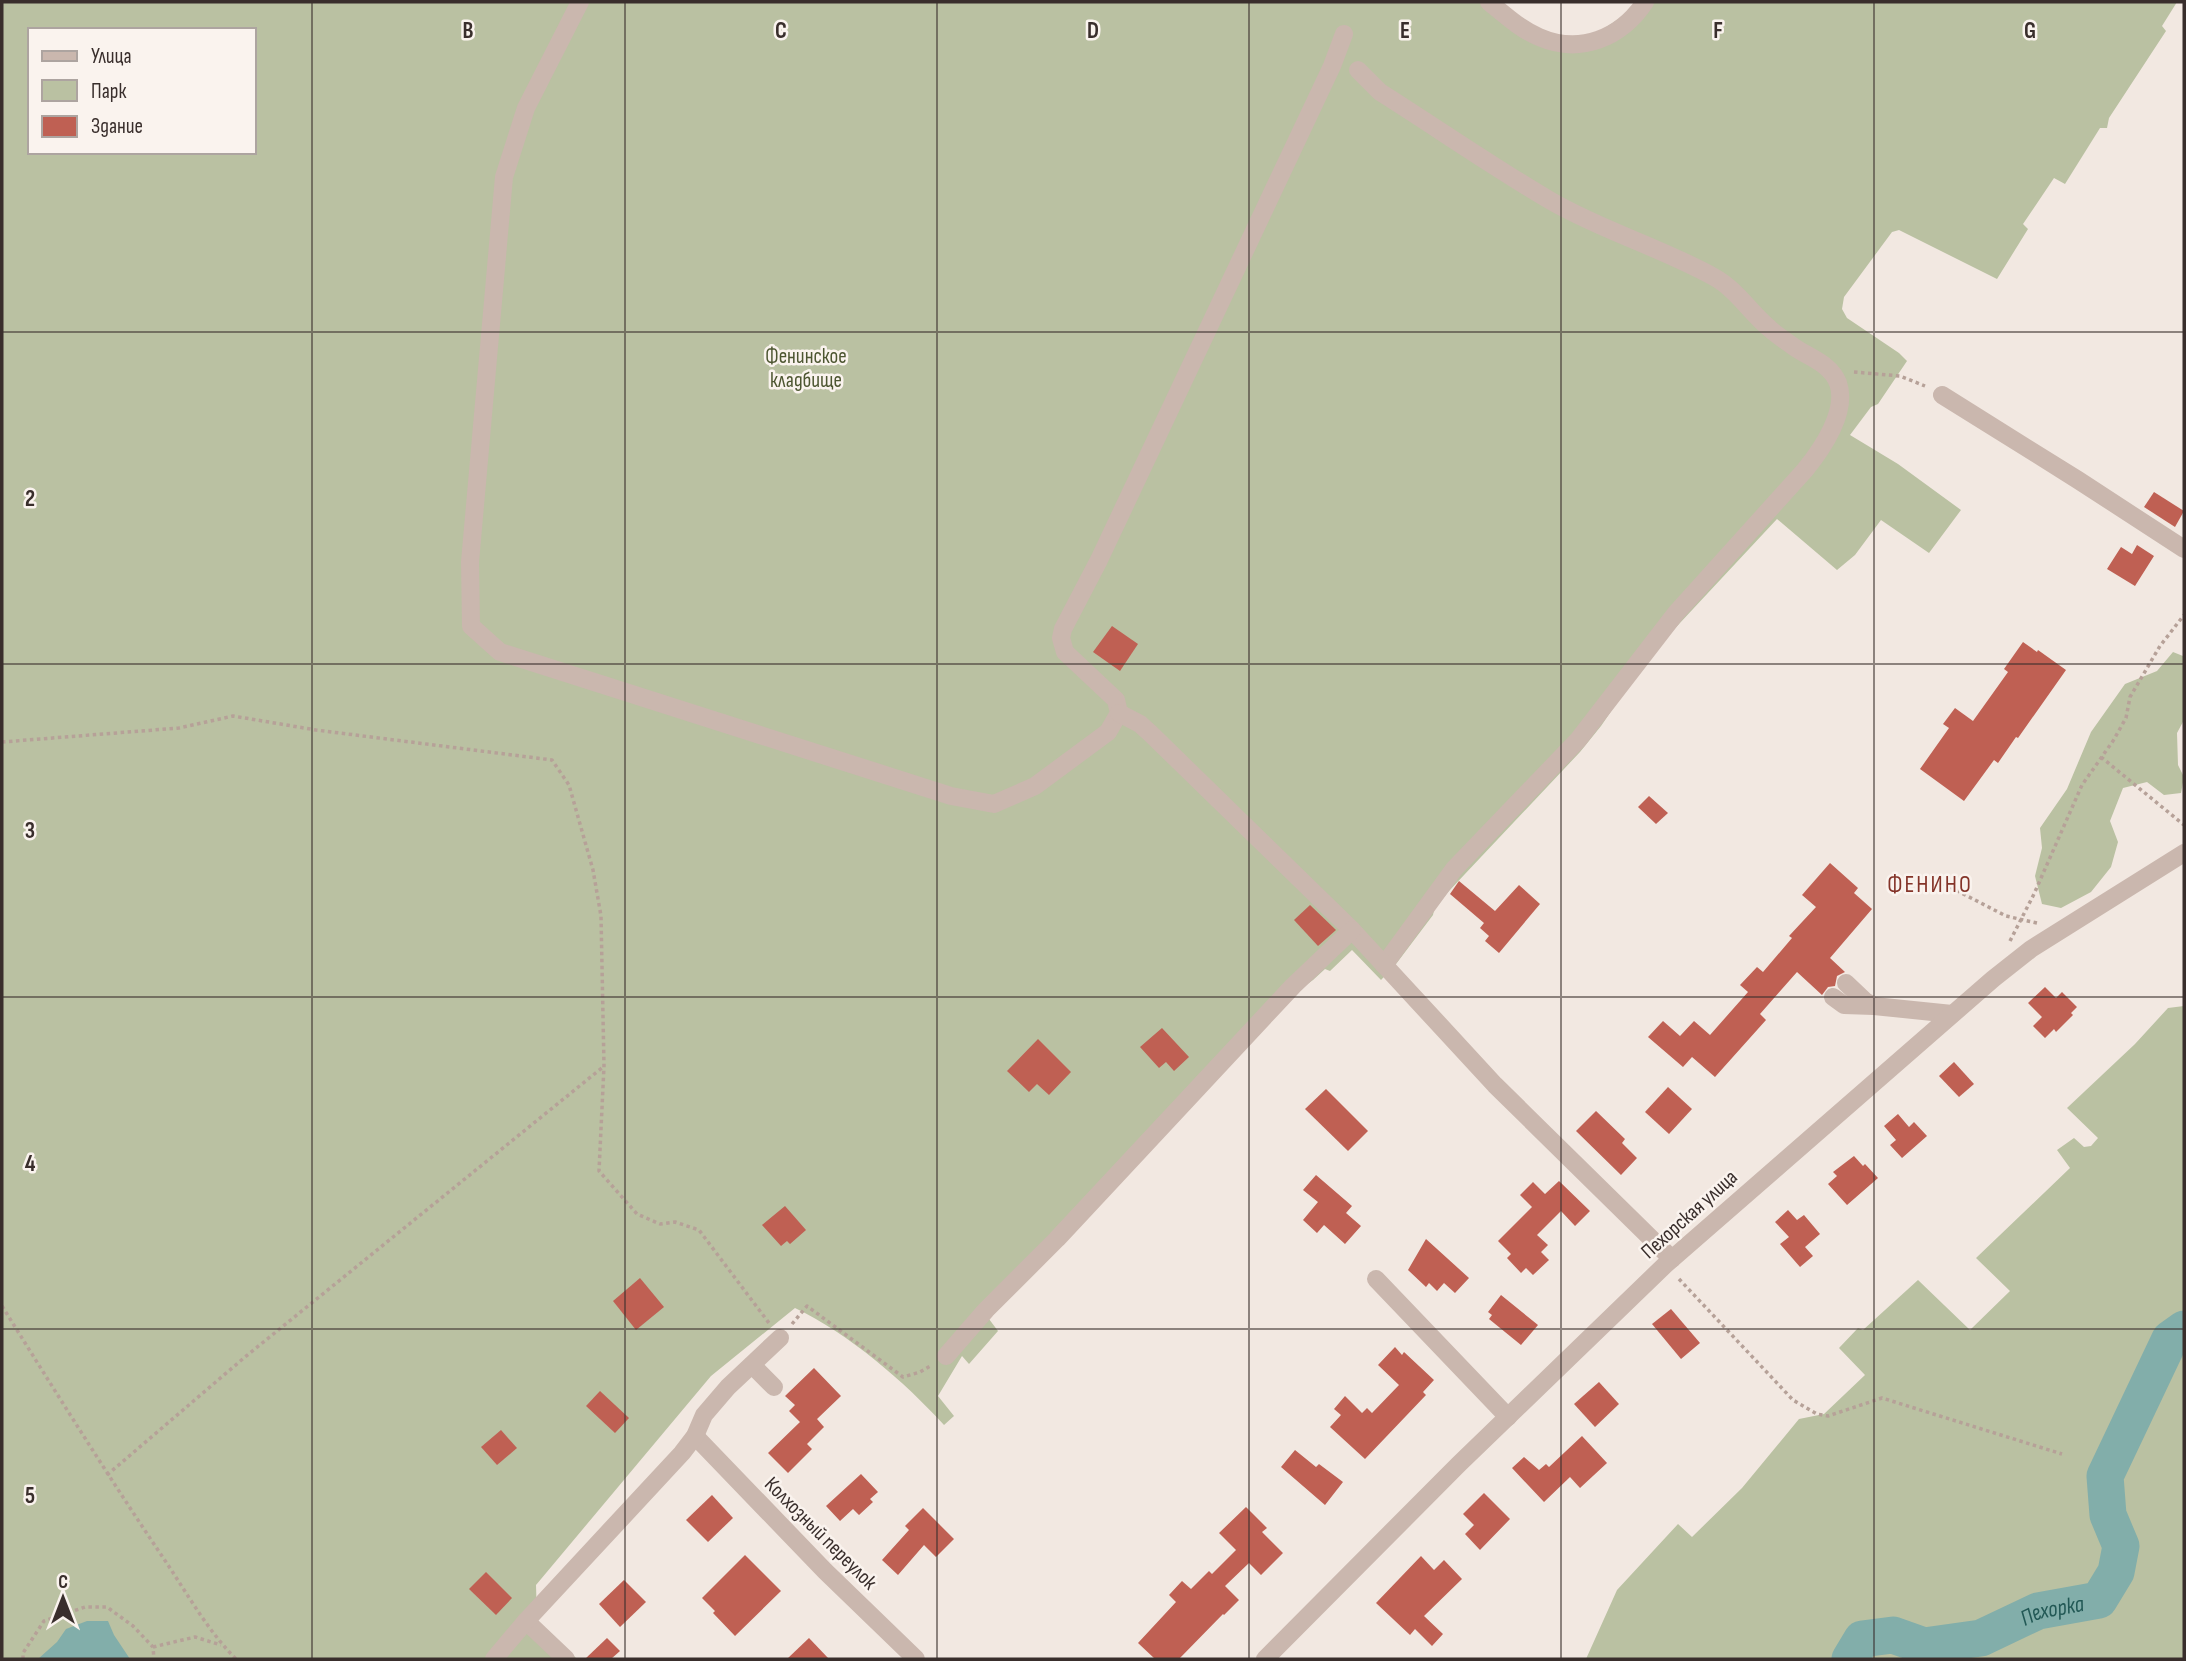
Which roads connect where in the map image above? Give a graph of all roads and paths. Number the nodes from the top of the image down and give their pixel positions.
1 (580, 2) edge
2 (1489, 2) edge
3 (1645, 2) edge
4 (1345, 34) dead end
5 (1358, 70) dead end
6 (1825, 365) junction
7 (1942, 396) joint
8 (2184, 549) edge
9 (2184, 615) edge
10 (1119, 713) junction
11 (2, 742) edge
12 (2101, 757) junction
13 (2184, 825) edge
14 (2184, 853) edge
15 (1944, 884) dead end
16 (2020, 920) junction
17 (2066, 927) junction
18 (1352, 930) junction
19 (2010, 941) dead end
20 (1384, 965) junction
21 (1846, 983) dead end
22 (1833, 997) dead end
23 (1874, 1006) junction
24 (1952, 1014) junction
25 (604, 1066) junction
26 (1669, 1262) junction
27 (1376, 1279) dead end
28 (2, 1306) edge
29 (780, 1338) junction
30 (946, 1356) joint
31 (752, 1365) junction
32 (774, 1387) dead end
33 (1508, 1417) junction
34 (695, 1436) junction
35 (2062, 1454) dead end
36 (107, 1475) junction
37 (526, 1621) junction
38 (223, 1646) junction
39 (153, 1647) junction
40 (23, 1659) edge
41 (154, 1659) edge
42 (236, 1659) edge
43 (494, 1659) edge
44 (566, 1659) edge
45 (916, 1659) edge
46 (1265, 1659) edge

1 - 10 street
2 - 3 street
4 - 10 street
5 - 6 street
6 - 7 path
6 - 20 street
7 - 8 street
9 - 12 path
10 - 18 street
11 - 25 path
12 - 13 path
12 - 16 path
14 - 17 street, Пехорская улица
15 - 16 path
16 - 17 path
16 - 19 path
17 - 24 street, Пехорская улица
18 - 20 street
18 - 30 street
20 - 26 street
21 - 23 street
22 - 23 street
23 - 24 street
24 - 26 street, Пехорская улица
25 - 29 path
25 - 36 path
26 - 33 street, Пехорская улица
26 - 35 path
27 - 33 street
28 - 36 path
29 - 30 path
29 - 31 street
31 - 32 street
31 - 34 street
33 - 46 street, Пехорская улица
34 - 37 street
34 - 45 street, Колхозный переулок
36 - 38 path
37 - 43 street
37 - 44 street
38 - 39 path
38 - 42 path
39 - 40 path
39 - 41 path

